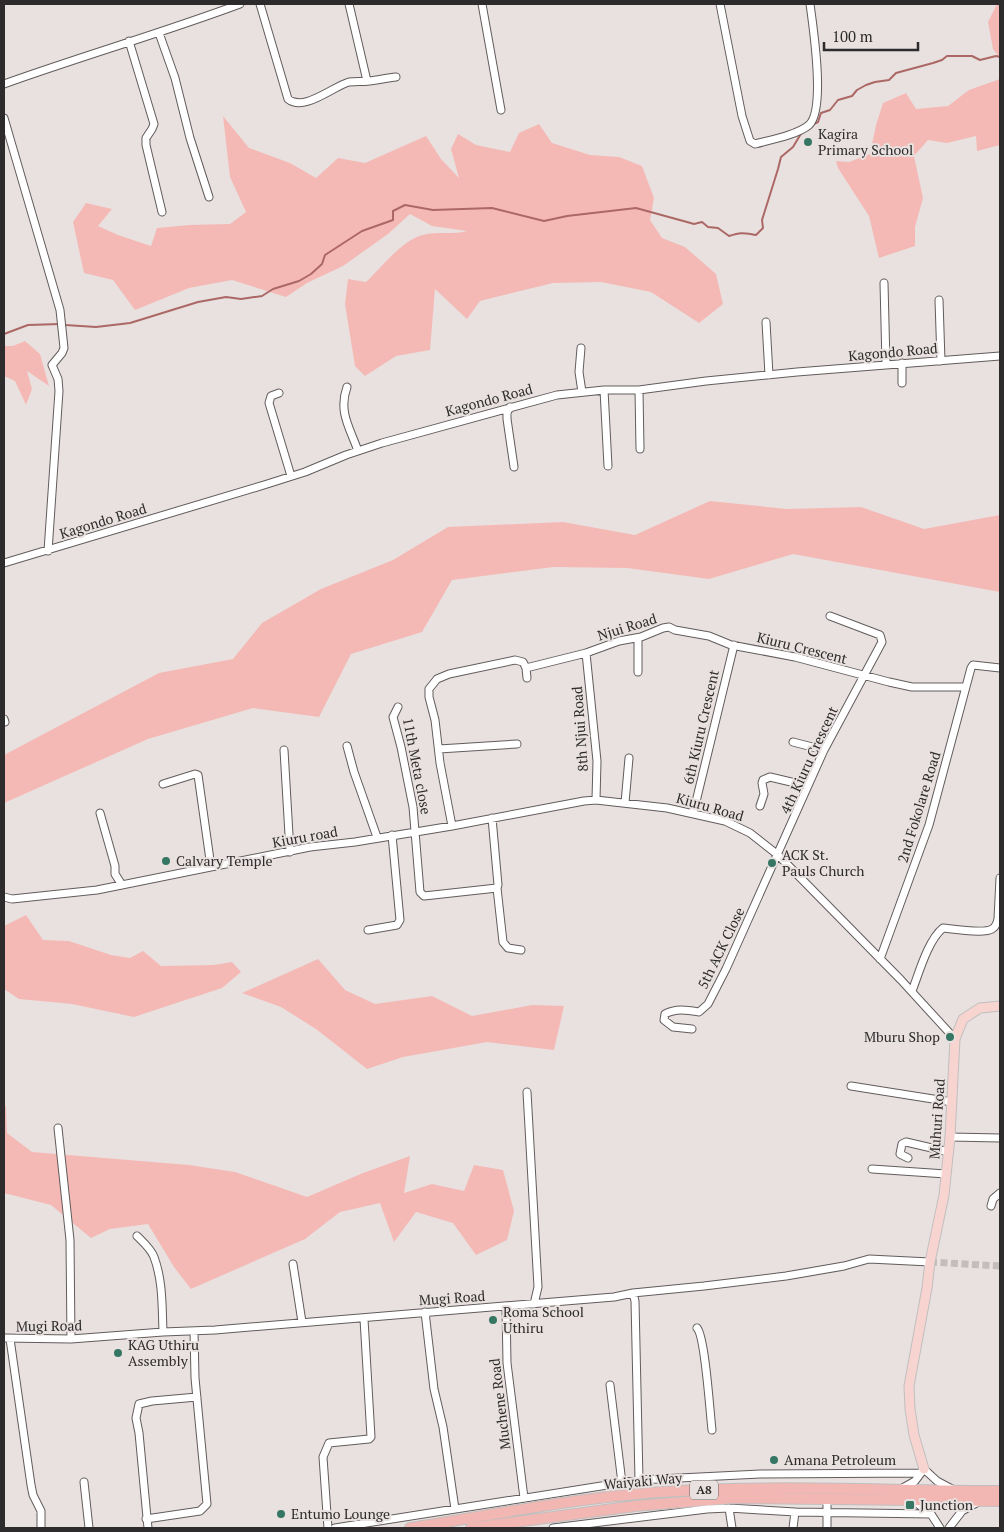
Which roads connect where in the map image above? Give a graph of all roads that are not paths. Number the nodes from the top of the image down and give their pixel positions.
1 (240, 4) edge
2 (260, 4) edge
3 (349, 4) edge
4 (482, 4) edge
5 (720, 4) edge
6 (810, 4) edge
7 (231, 5) edge
8 (159, 33) junction
9 (129, 41) junction
10 (396, 76) dead end
11 (367, 82) junction
12 (4, 84) edge
13 (501, 110) dead end
14 (4, 118) edge
15 (209, 198) dead end
16 (162, 212) dead end
17 (884, 283) dead end
18 (939, 300) dead end
19 (766, 322) dead end
20 (581, 348) dead end
21 (1000, 356) edge
22 (941, 361) junction
23 (902, 363) junction
24 (886, 364) junction
25 (769, 375) junction
26 (902, 383) dead end
27 (347, 387) dead end
28 (604, 390) junction
29 (639, 390) junction
30 (582, 392) junction
31 (279, 393) dead end
32 (510, 407) junction
33 (640, 450) dead end
34 (358, 451) junction
35 (608, 466) dead end
36 (514, 467) dead end
37 (291, 476) junction
38 (48, 551) junction
39 (4, 563) edge
40 (830, 616) dead end
41 (638, 638) junction
42 (734, 645) junction
43 (587, 655) junction
44 (526, 668) junction
45 (1000, 668) edge
46 (638, 672) dead end
47 (863, 676) junction
48 (527, 678) dead end
49 (965, 687) junction
50 (398, 707) dead end
51 (793, 742) dead end
52 (517, 744) dead end
53 (347, 746) dead end
54 (439, 749) junction
55 (284, 750) dead end
56 (824, 750) junction
57 (628, 758) dead end
58 (163, 784) dead end
59 (808, 786) junction
60 (596, 800) junction
61 (625, 803) junction
62 (760, 806) dead end
63 (100, 813) dead end
64 (693, 814) junction
65 (492, 818) junction
66 (452, 826) junction
67 (416, 831) junction
68 (392, 835) junction
69 (377, 838) junction
70 (290, 852) junction
71 (778, 855) junction
72 (211, 867) junction
73 (1000, 878) edge
74 (122, 885) junction
75 (497, 888) junction
76 (4, 897) edge
77 (368, 930) dead end
78 (521, 950) dead end
79 (880, 959) junction
80 (912, 992) junction
81 (1000, 1006) edge
82 (692, 1029) dead end
83 (955, 1039) junction
84 (851, 1086) dead end
85 (527, 1092) dead end
86 (952, 1102) junction
87 (58, 1128) dead end
88 (950, 1137) junction
89 (1000, 1138) edge
90 (949, 1152) junction
91 (908, 1158) dead end
92 (872, 1169) dead end
93 (946, 1174) junction
94 (1000, 1193) edge
95 (991, 1206) dead end
96 (137, 1236) dead end
97 (930, 1262) junction
98 (293, 1264) dead end
99 (633, 1293) junction
100 (534, 1304) junction
101 (506, 1307) junction
102 (425, 1312) junction
103 (364, 1319) junction
104 (302, 1322) junction
105 (697, 1328) dead end
106 (194, 1331) junction
107 (163, 1332) junction
108 (7, 1339) edge
109 (71, 1339) junction
110 (610, 1384) dead end
111 (197, 1397) junction
112 (712, 1430) dead end
113 (922, 1471) junction
114 (760, 1474) junction
115 (802, 1474) junction
116 (639, 1480) junction
117 (84, 1482) dead end
118 (622, 1483) junction
119 (759, 1488) junction
120 (800, 1488) junction
121 (898, 1490) junction
122 (956, 1491) junction
123 (1000, 1491) edge
124 (524, 1498) junction
125 (827, 1499) junction
126 (914, 1501) junction
127 (978, 1501) junction
128 (1000, 1502) edge
129 (635, 1506) junction
130 (729, 1508) junction
131 (454, 1509) junction
132 (795, 1512) junction
133 (826, 1512) junction
134 (931, 1514) junction
135 (636, 1518) junction
136 (146, 1519) junction
137 (611, 1525) edge
138 (502, 1526) edge
139 (41, 1528) edge
140 (89, 1528) edge
141 (148, 1528) edge
142 (328, 1528) edge
143 (335, 1528) edge
144 (410, 1528) edge
145 (471, 1528) edge
146 (552, 1528) edge
147 (732, 1528) edge
148 (793, 1528) edge
149 (827, 1528) edge
150 (940, 1528) edge
151 (949, 1528) edge

1 - 7 street
2 - 11 street
3 - 11 street
4 - 13 street
5 - 6 street
7 - 8 street
8 - 9 street
8 - 15 street
9 - 12 street
9 - 16 street
10 - 11 street
14 - 38 street
17 - 24 street
18 - 22 street
19 - 25 street
20 - 30 street
21 - 22 street, Kagondo Road
22 - 23 street, Kagondo Road
23 - 24 street, Kagondo Road
23 - 26 street
24 - 25 street, Kagondo Road
25 - 29 street, Kagondo Road
27 - 34 street
28 - 29 street, Kagondo Road
28 - 30 street, Kagondo Road
28 - 35 street
29 - 33 street
30 - 32 street, Kagondo Road
31 - 37 street
32 - 34 street, Kagondo Road
32 - 36 street
34 - 37 street, Kagondo Road
37 - 38 street, Kagondo Road
38 - 39 street, Kagondo Road
40 - 47 street, 4th Kiuru Crescent
41 - 42 street, Njui Road
41 - 43 street, Njui Road
41 - 46 street
42 - 47 street, Kiuru Crescent
42 - 64 street, 6th Kiuru Crescent
43 - 44 street, Njui Road
43 - 60 street, 8th Njui Road
44 - 48 street
44 - 54 street
45 - 49 street, 2nd Fokolare Road
47 - 49 street, Kiuru Crescent
47 - 56 street, 4th Kiuru Crescent
49 - 79 street, 2nd Fokolare Road
50 - 67 street, 11th Meta close
51 - 56 street
52 - 54 street
53 - 69 street
54 - 66 street
55 - 70 street
56 - 59 street, 4th Kiuru Crescent
57 - 61 street
58 - 72 street
59 - 62 street
59 - 71 street, 4th Kiuru Crescent
60 - 61 street, Kiuru Road
60 - 65 street, Kiuru Road
61 - 64 street, Kiuru Road
63 - 74 street
64 - 71 street, Kiuru Road
65 - 66 street, Kiuru road
65 - 75 street
66 - 67 street, Kiuru road
67 - 68 street, Kiuru road
67 - 75 street, 11th Meta close
68 - 69 street, Kiuru road
68 - 77 street
69 - 70 street, Kiuru road
70 - 72 street, Kiuru road
71 - 79 street, Kiuru Road
71 - 82 street, 5th ACK Close
72 - 74 street, Kiuru road
73 - 80 street
74 - 76 street, Kiuru road
75 - 78 street
79 - 80 street, Kiuru Road
80 - 83 street, Kiuru Road
81 - 83 main road, Muhuri Road
83 - 86 main road, Muhuri Road
84 - 86 street
85 - 100 street
86 - 88 main road, Muhuri Road
87 - 109 street
88 - 89 street
88 - 90 main road, Muhuri Road
90 - 91 street
90 - 93 main road, Muhuri Road
92 - 93 street
93 - 97 main road, Muhuri Road
94 - 95 street
96 - 107 street
97 - 99 street, Mugi Road
97 - 113 main road, Muhuri Road
98 - 104 street
99 - 100 street, Mugi Road
99 - 116 street
100 - 101 street, Mugi Road
101 - 102 street, Mugi Road
101 - 124 street, Muchene Road
102 - 103 street, Mugi Road
102 - 131 street
103 - 104 street, Mugi Road
103 - 142 street
104 - 106 street, Mugi Road
105 - 112 street
106 - 107 street, Mugi Road
106 - 111 street
107 - 109 street, Mugi Road
108 - 109 street, Mugi Road
108 - 139 street
110 - 118 street
111 - 136 street
111 - 136 street
113 - 115 street
113 - 121 street
113 - 122 street
114 - 115 street
114 - 116 street
114 - 119 street
115 - 120 street
116 - 118 street
117 - 140 street
118 - 124 street
119 - 120 highway, Waiyaki Way / A8
119 - 144 highway, Waiyaki Way / A8
120 - 121 highway, Waiyaki Way / A8
121 - 122 highway, Waiyaki Way / A8
122 - 123 highway, Waiyaki Way / A8
124 - 131 street
125 - 126 highway, Waiyaki Way / A8
125 - 129 highway, Waiyaki Way / A8
125 - 133 street
126 - 127 highway, Waiyaki Way / A8
126 - 134 street
127 - 128 highway, Waiyaki Way / A8
127 - 151 street
129 - 135 street
129 - 138 highway, Waiyaki Way / A8
130 - 132 street
130 - 135 street
130 - 147 street
131 - 143 street
132 - 133 street
132 - 148 street
133 - 134 street
133 - 149 street
134 - 150 street
135 - 137 street
136 - 141 street
137 - 146 street
138 - 145 highway, Waiyaki Way / A8

